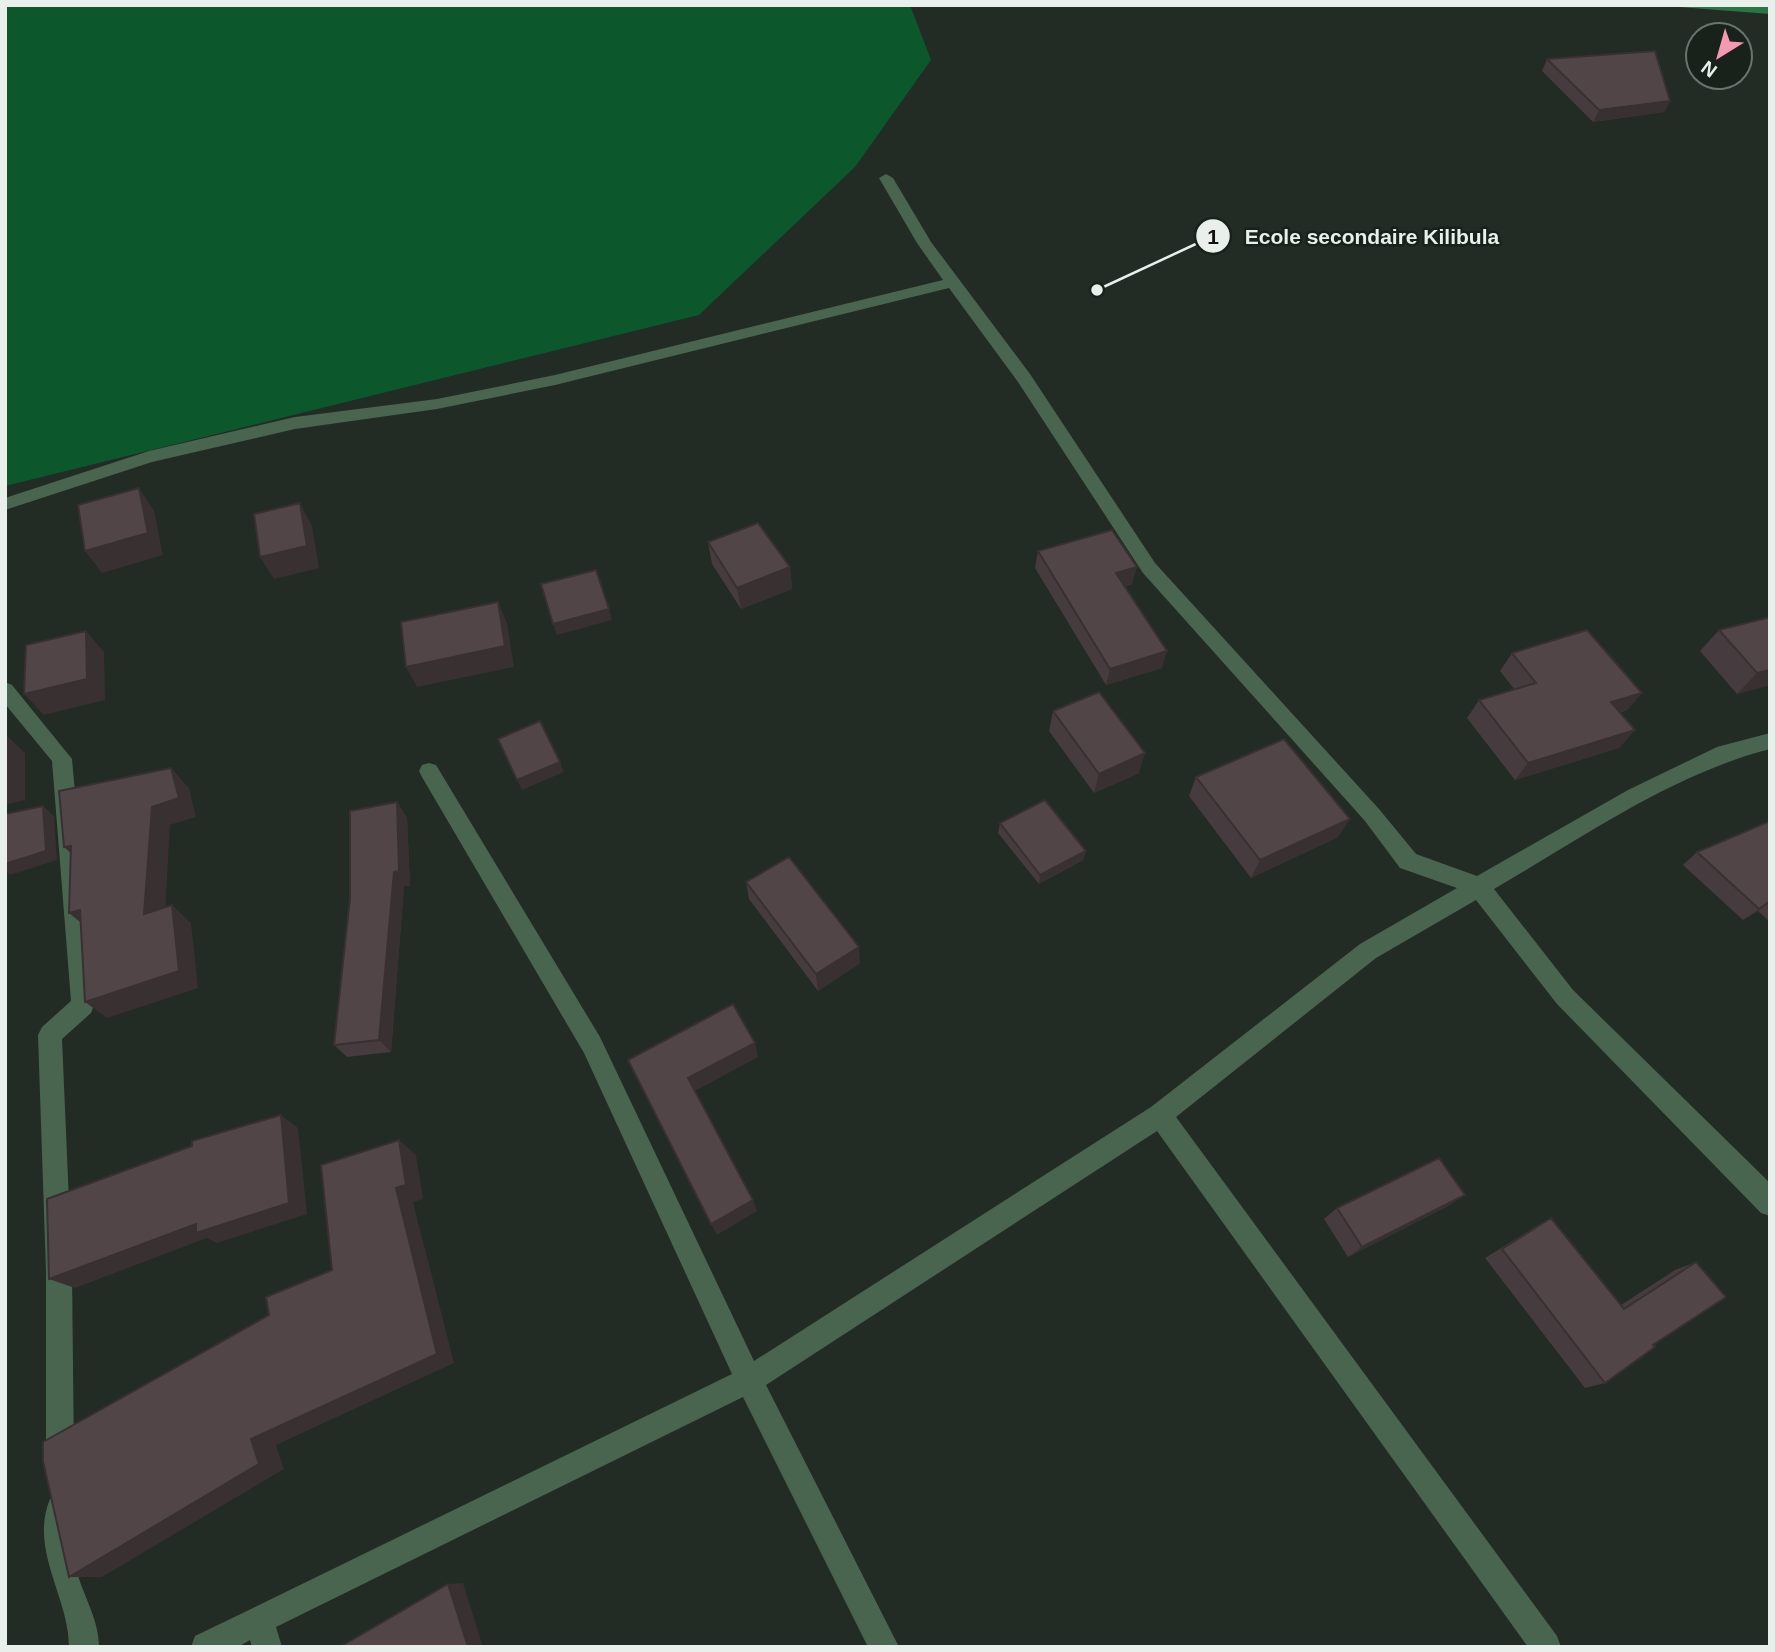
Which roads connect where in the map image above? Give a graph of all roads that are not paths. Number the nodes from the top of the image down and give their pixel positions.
1 (887, 178) dead end
2 (953, 282) junction
3 (5, 504) edge
4 (5, 690) edge
5 (1770, 741) edge
6 (429, 771) dead end
7 (1478, 886) junction
8 (1160, 1115) junction
9 (1770, 1204) edge
10 (749, 1380) junction
11 (263, 1633) edge
12 (84, 1647) edge
13 (206, 1647) edge
14 (884, 1647) edge
15 (1546, 1647) edge

1 - 2 street
2 - 3 street
2 - 7 street
4 - 12 street
5 - 7 street
6 - 10 street
7 - 8 street
7 - 9 street
8 - 10 street
8 - 15 street
10 - 11 street
10 - 14 street
11 - 13 street

